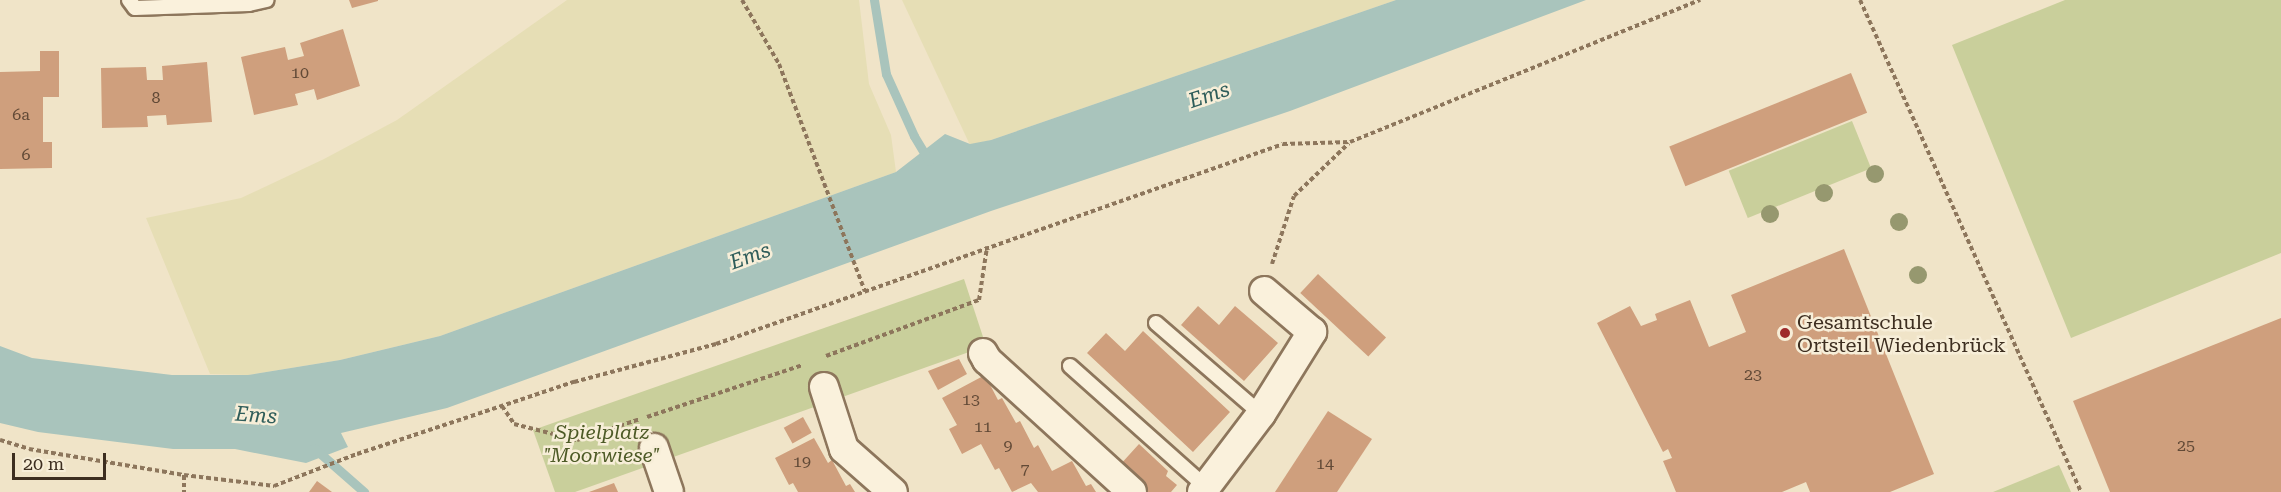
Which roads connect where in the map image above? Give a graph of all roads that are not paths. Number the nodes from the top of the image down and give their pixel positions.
1 (129, 0) edge
2 (267, 0) edge
3 (1264, 291) road end
4 (1156, 323) dead end
5 (983, 353) dead end
6 (1070, 366) dead end
7 (824, 387) dead end
8 (1261, 414) junction
9 (654, 448) dead end
10 (1204, 489) edge
11 (669, 492) edge
12 (893, 492) edge
13 (1132, 492) edge

1 - 2 lane
3 - 8 street
4 - 8 lane
5 - 13 street
6 - 10 lane
7 - 12 street
8 - 10 street
9 - 11 street

